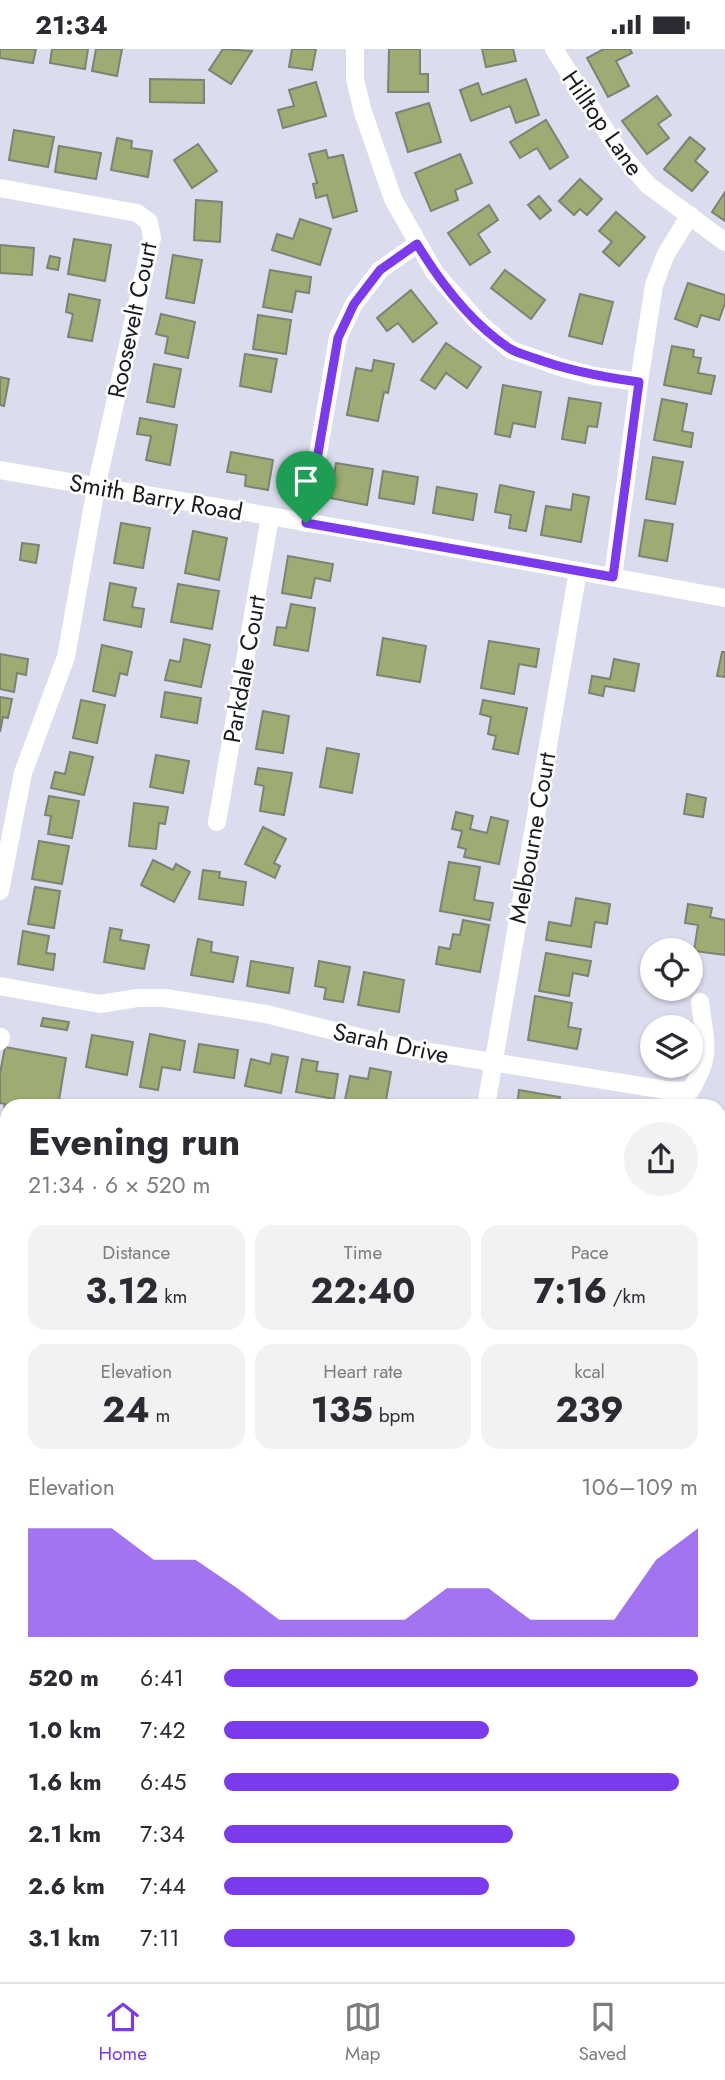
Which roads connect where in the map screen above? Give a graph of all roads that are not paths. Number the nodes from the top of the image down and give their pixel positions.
1 (355, 49) edge
2 (554, 49) edge
3 (0, 188) edge
4 (690, 215) junction
5 (725, 242) edge
6 (417, 244) junction
7 (639, 382) junction
8 (0, 470) edge
9 (96, 488) junction
10 (270, 517) junction
11 (306, 523) junction
12 (578, 571) junction
13 (613, 577) junction
14 (725, 598) edge
15 (217, 821) dead end
16 (0, 891) edge
17 (0, 986) edge
18 (701, 1002) dead end
19 (494, 1062) junction
20 (487, 1099) edge

1 - 6 street
2 - 4 street, Hilltop Lane
3 - 9 street, Roosevelt Court
4 - 5 street, Hilltop Lane
4 - 7 street
6 - 7 street
6 - 11 street
7 - 13 street
8 - 9 street, Smith Barry Road
9 - 10 street, Smith Barry Road
9 - 16 street, Roosevelt Court
10 - 11 street, Smith Barry Road
10 - 15 street, Parkdale Court
11 - 12 street, Smith Barry Road
12 - 13 street, Smith Barry Road
12 - 19 street, Melbourne Court
13 - 14 street, Smith Barry Road
17 - 19 street, Sarah Drive
18 - 19 street, Sarah Drive
19 - 20 street, Melbourne Court

